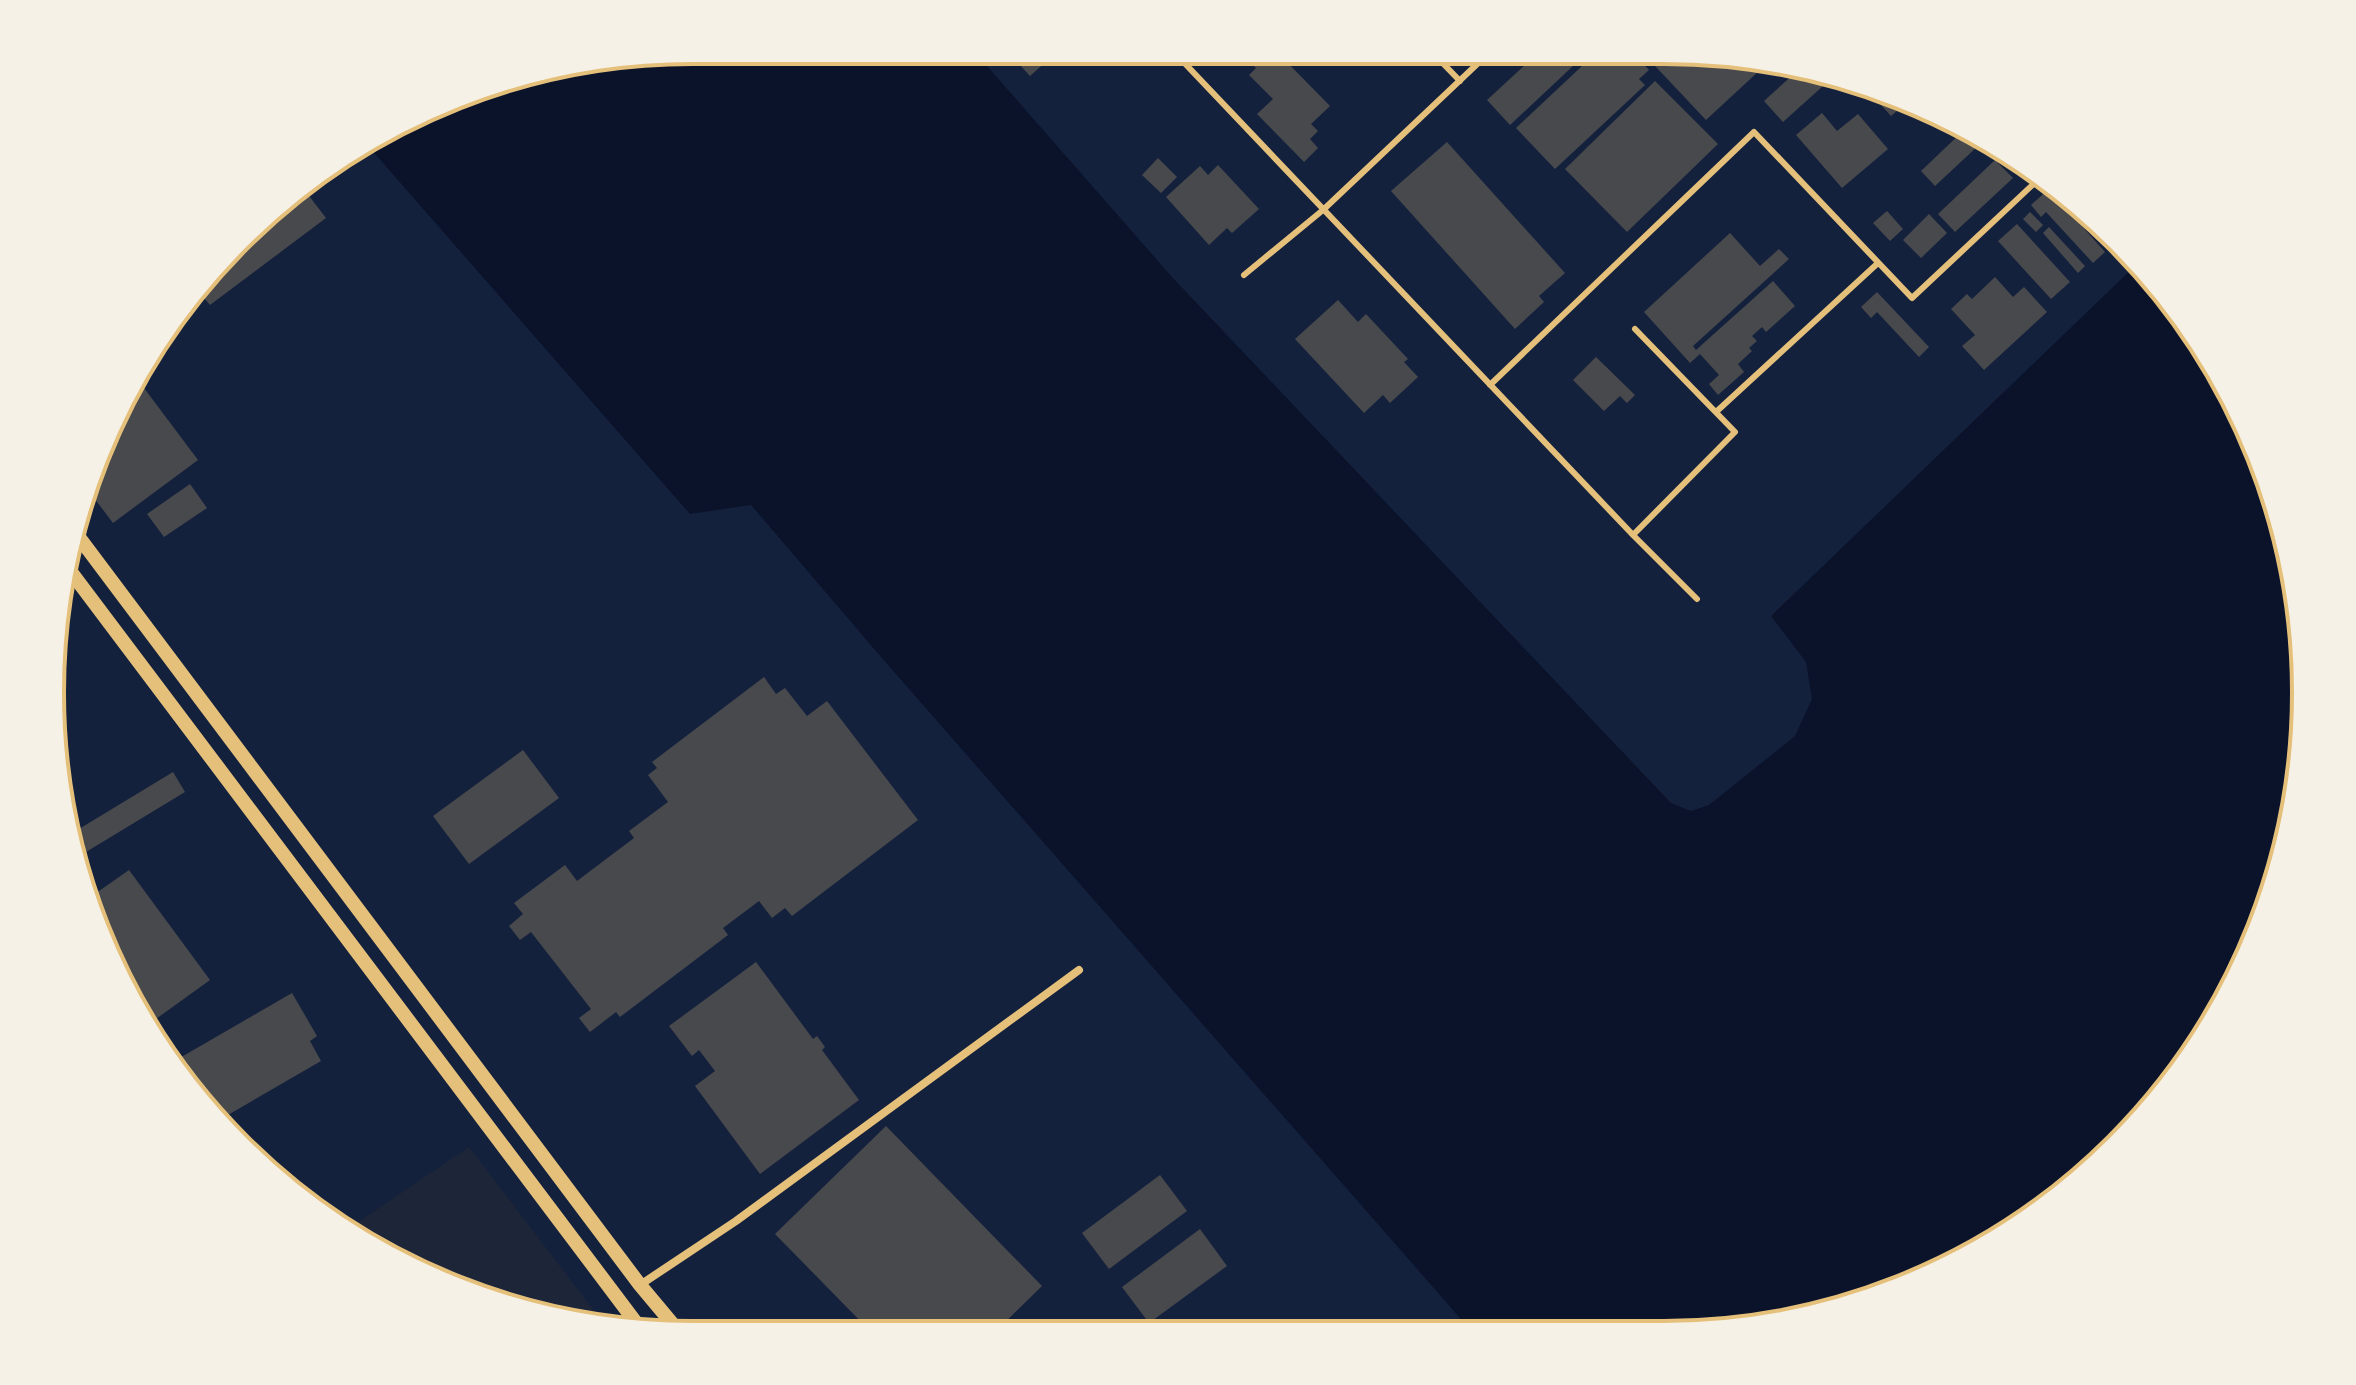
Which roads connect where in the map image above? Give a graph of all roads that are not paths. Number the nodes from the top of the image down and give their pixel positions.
1 (1185, 64) edge
2 (1444, 64) edge
3 (1478, 64) edge
4 (1460, 81) junction
5 (2033, 185) edge
6 (1323, 210) junction
7 (1878, 263) junction
8 (1244, 275) dead end
9 (1635, 329) dead end
10 (1490, 385) junction
11 (1716, 412) junction
12 (1633, 535) junction
13 (82, 542) edge
14 (75, 577) edge
15 (1697, 599) dead end
16 (1079, 970) dead end
17 (640, 1285) junction
18 (633, 1318) edge
19 (670, 1320) edge

1 - 6 lane
2 - 4 lane
3 - 4 lane
4 - 6 lane
5 - 7 lane
6 - 8 lane
6 - 10 lane
7 - 10 lane
7 - 11 lane
9 - 11 lane
10 - 12 lane
11 - 12 lane
12 - 15 lane
13 - 17 street
14 - 18 street
16 - 17 street
17 - 19 street

